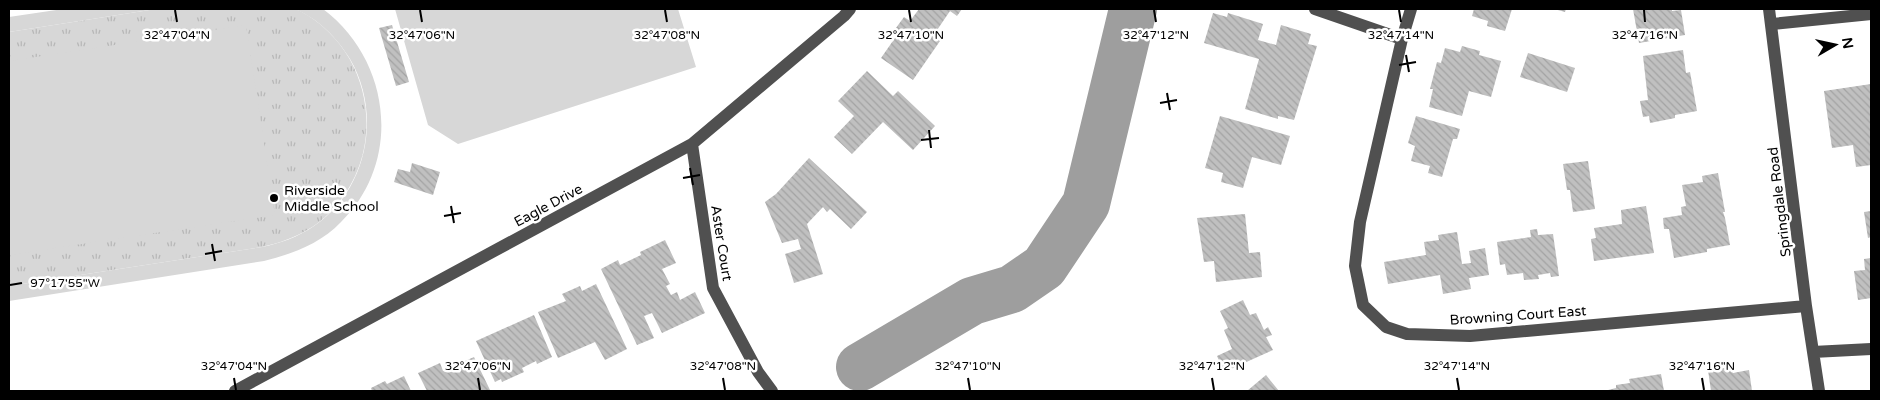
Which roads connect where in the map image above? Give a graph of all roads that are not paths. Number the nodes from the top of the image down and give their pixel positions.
1 (850, 9) edge
2 (1315, 9) edge
3 (1411, 9) edge
4 (1770, 9) edge
5 (1871, 14) edge
6 (1772, 24) junction
7 (1402, 40) junction
8 (692, 144) junction
9 (1806, 306) junction
10 (1871, 349) edge
11 (1813, 352) junction
12 (243, 389) edge
13 (772, 391) edge
14 (1819, 391) edge

1 - 8 street, Eagle Drive
2 - 7 street
3 - 7 street, Browning Court East
4 - 6 street, Springdale Road
5 - 6 street
6 - 9 street, Springdale Road
7 - 9 street, Browning Court East
8 - 12 street, Eagle Drive
8 - 13 street, Aster Court
9 - 11 street, Springdale Road
10 - 11 street
11 - 14 street, Springdale Road

